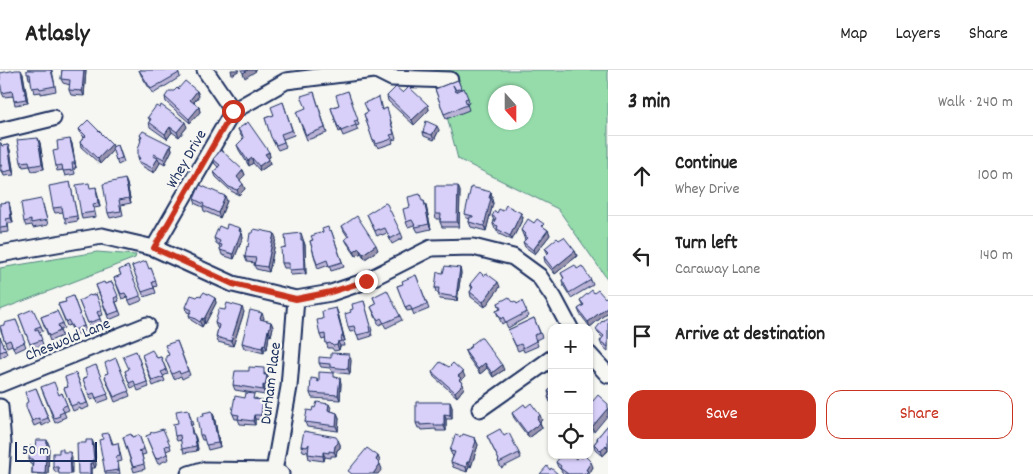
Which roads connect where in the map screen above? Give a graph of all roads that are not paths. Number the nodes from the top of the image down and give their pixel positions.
1 (205, 70) edge
2 (375, 70) edge
3 (450, 80) dead end
4 (233, 111) junction
5 (53, 118) dead end
6 (0, 130) edge
7 (154, 248) junction
8 (0, 254) edge
9 (296, 299) junction
10 (568, 324) edge
11 (147, 325) dead end
12 (593, 358) edge
13 (548, 361) edge
14 (608, 375) edge
15 (0, 384) edge
16 (0, 407) edge
17 (480, 409) dead end
18 (277, 472) edge
19 (1, 474) edge
20 (189, 474) edge

1 - 4 street
2 - 3 street
2 - 4 street
4 - 7 street, Whey Drive
5 - 6 street
7 - 8 street
7 - 9 street
9 - 10 street
9 - 18 street, Durham Place
11 - 15 street, Cheswold Lane
12 - 14 street
13 - 17 street
16 - 19 street
18 - 20 street

